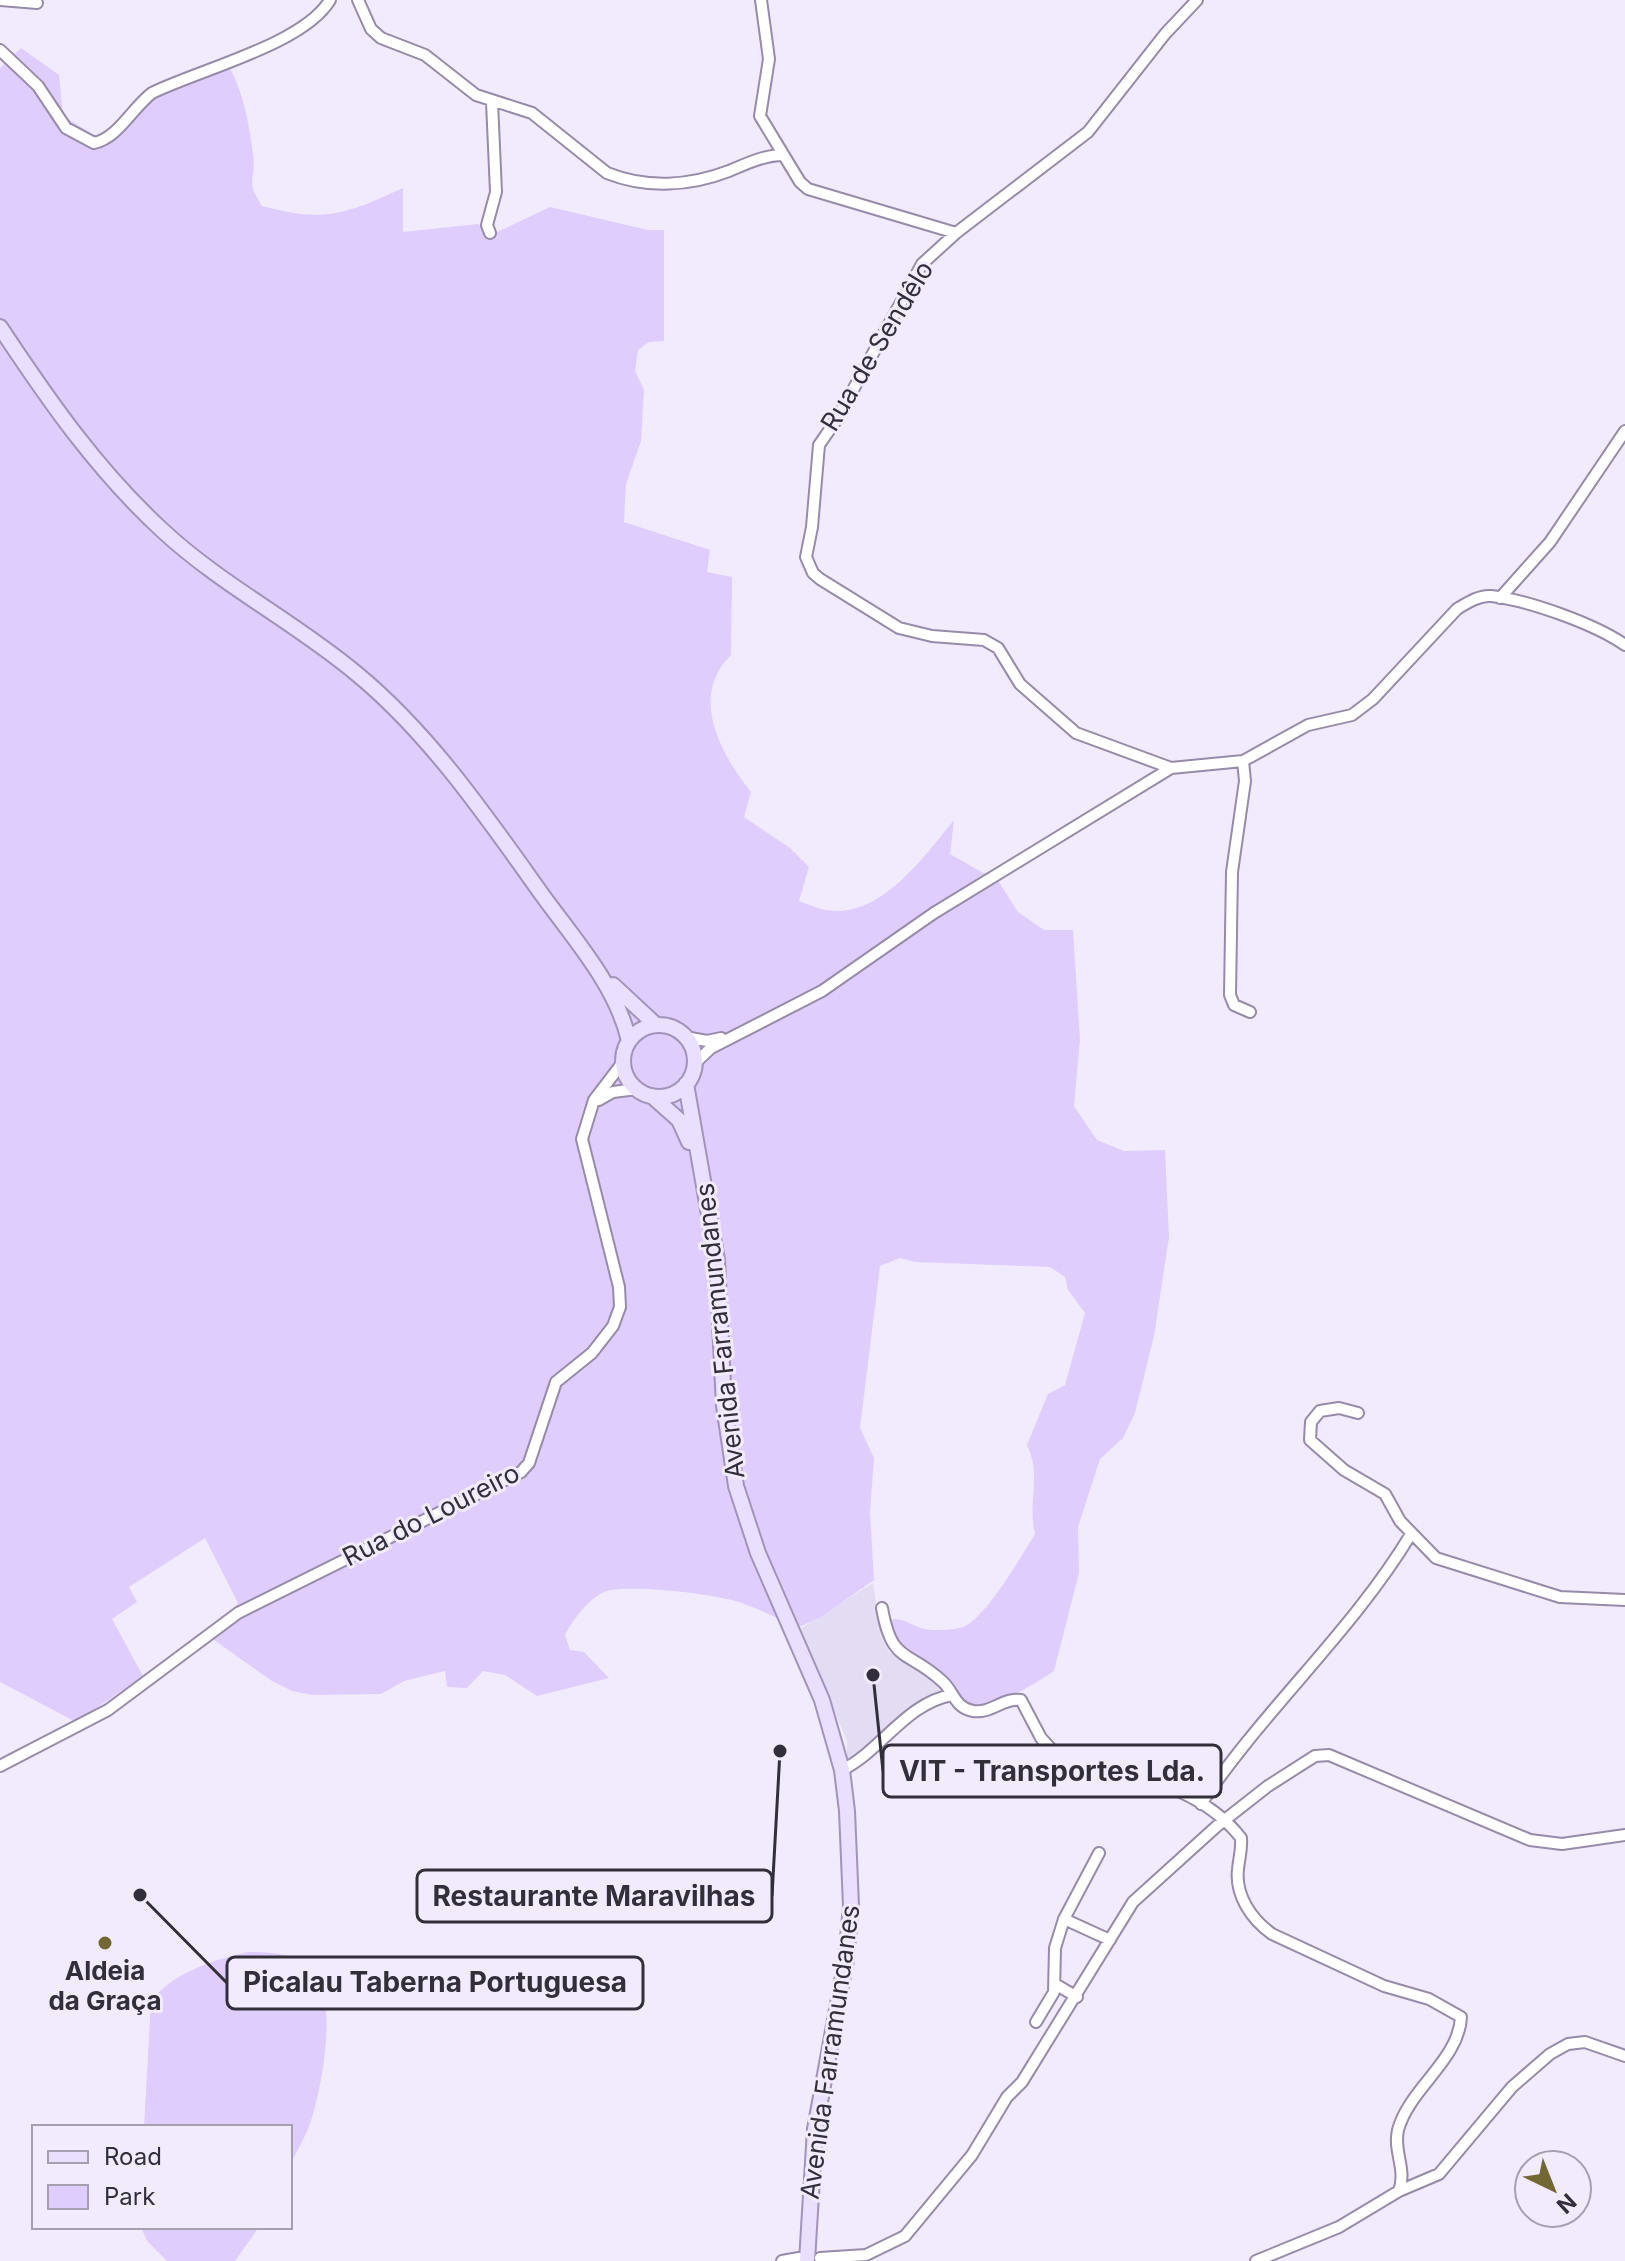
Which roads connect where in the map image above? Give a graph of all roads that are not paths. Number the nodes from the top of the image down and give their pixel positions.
1 (0, 0) edge
2 (330, 0) edge
3 (358, 0) edge
4 (761, 0) edge
5 (1197, 0) edge
6 (37, 3) dead end
7 (0, 50) edge
8 (492, 102) junction
9 (783, 155) junction
10 (490, 233) dead end
11 (956, 233) junction
12 (0, 327) edge
13 (1625, 431) edge
14 (1500, 598) junction
15 (1625, 645) edge
16 (1243, 761) junction
17 (1171, 768) junction
18 (579, 945) junction
19 (1250, 1012) dead end
20 (656, 1025) junction
21 (735, 1034) junction
22 (685, 1037) junction
23 (629, 1041) junction
24 (623, 1062) junction
25 (695, 1063) junction
26 (686, 1084) junction
27 (637, 1089) junction
28 (652, 1096) junction
29 (589, 1110) junction
30 (700, 1164) junction
31 (1358, 1413) dead end
32 (1411, 1534) junction
33 (1625, 1600) edge
34 (882, 1608) dead end
35 (952, 1695) junction
36 (0, 1766) edge
37 (842, 1770) junction
38 (1201, 1804) junction
39 (1223, 1821) junction
40 (1625, 1835) edge
41 (1099, 1853) dead end
42 (1064, 1919) junction
43 (1110, 1940) junction
44 (1055, 1984) junction
45 (1077, 1997) junction
46 (1036, 2022) dead end
47 (1625, 2056) edge
48 (1399, 2191) junction
49 (809, 2259) edge
50 (782, 2261) edge
51 (1256, 2261) edge

1 - 6 street
2 - 7 street
3 - 8 street
4 - 9 street
5 - 11 street, Rua de Sendêlo
8 - 9 street
8 - 10 street
9 - 11 street
11 - 17 street, Rua de Sendêlo
12 - 18 main road
13 - 14 street
14 - 15 street
14 - 16 street
16 - 17 street
16 - 19 street
17 - 21 street
18 - 20 main road
18 - 23 main road
20 - 22 main road
20 - 23 main road
21 - 22 street
21 - 25 street
22 - 25 main road
23 - 24 main road
24 - 27 main road
24 - 29 street, Rua do Loureiro
25 - 26 main road
26 - 28 main road
26 - 30 main road, Avenida Farramundanes
27 - 28 main road
27 - 29 street
28 - 30 main road
29 - 36 street, Rua do Loureiro
30 - 37 main road, Avenida Farramundanes
31 - 32 street
32 - 33 street
32 - 38 street
34 - 35 street
35 - 37 street
35 - 38 street
37 - 49 main road, Avenida Farramundanes
38 - 39 street
39 - 40 street
39 - 43 street
39 - 48 street
41 - 42 street
42 - 43 street
42 - 44 street
43 - 45 street
44 - 45 street
44 - 46 street
45 - 49 street
47 - 48 street
48 - 51 street
49 - 50 street

